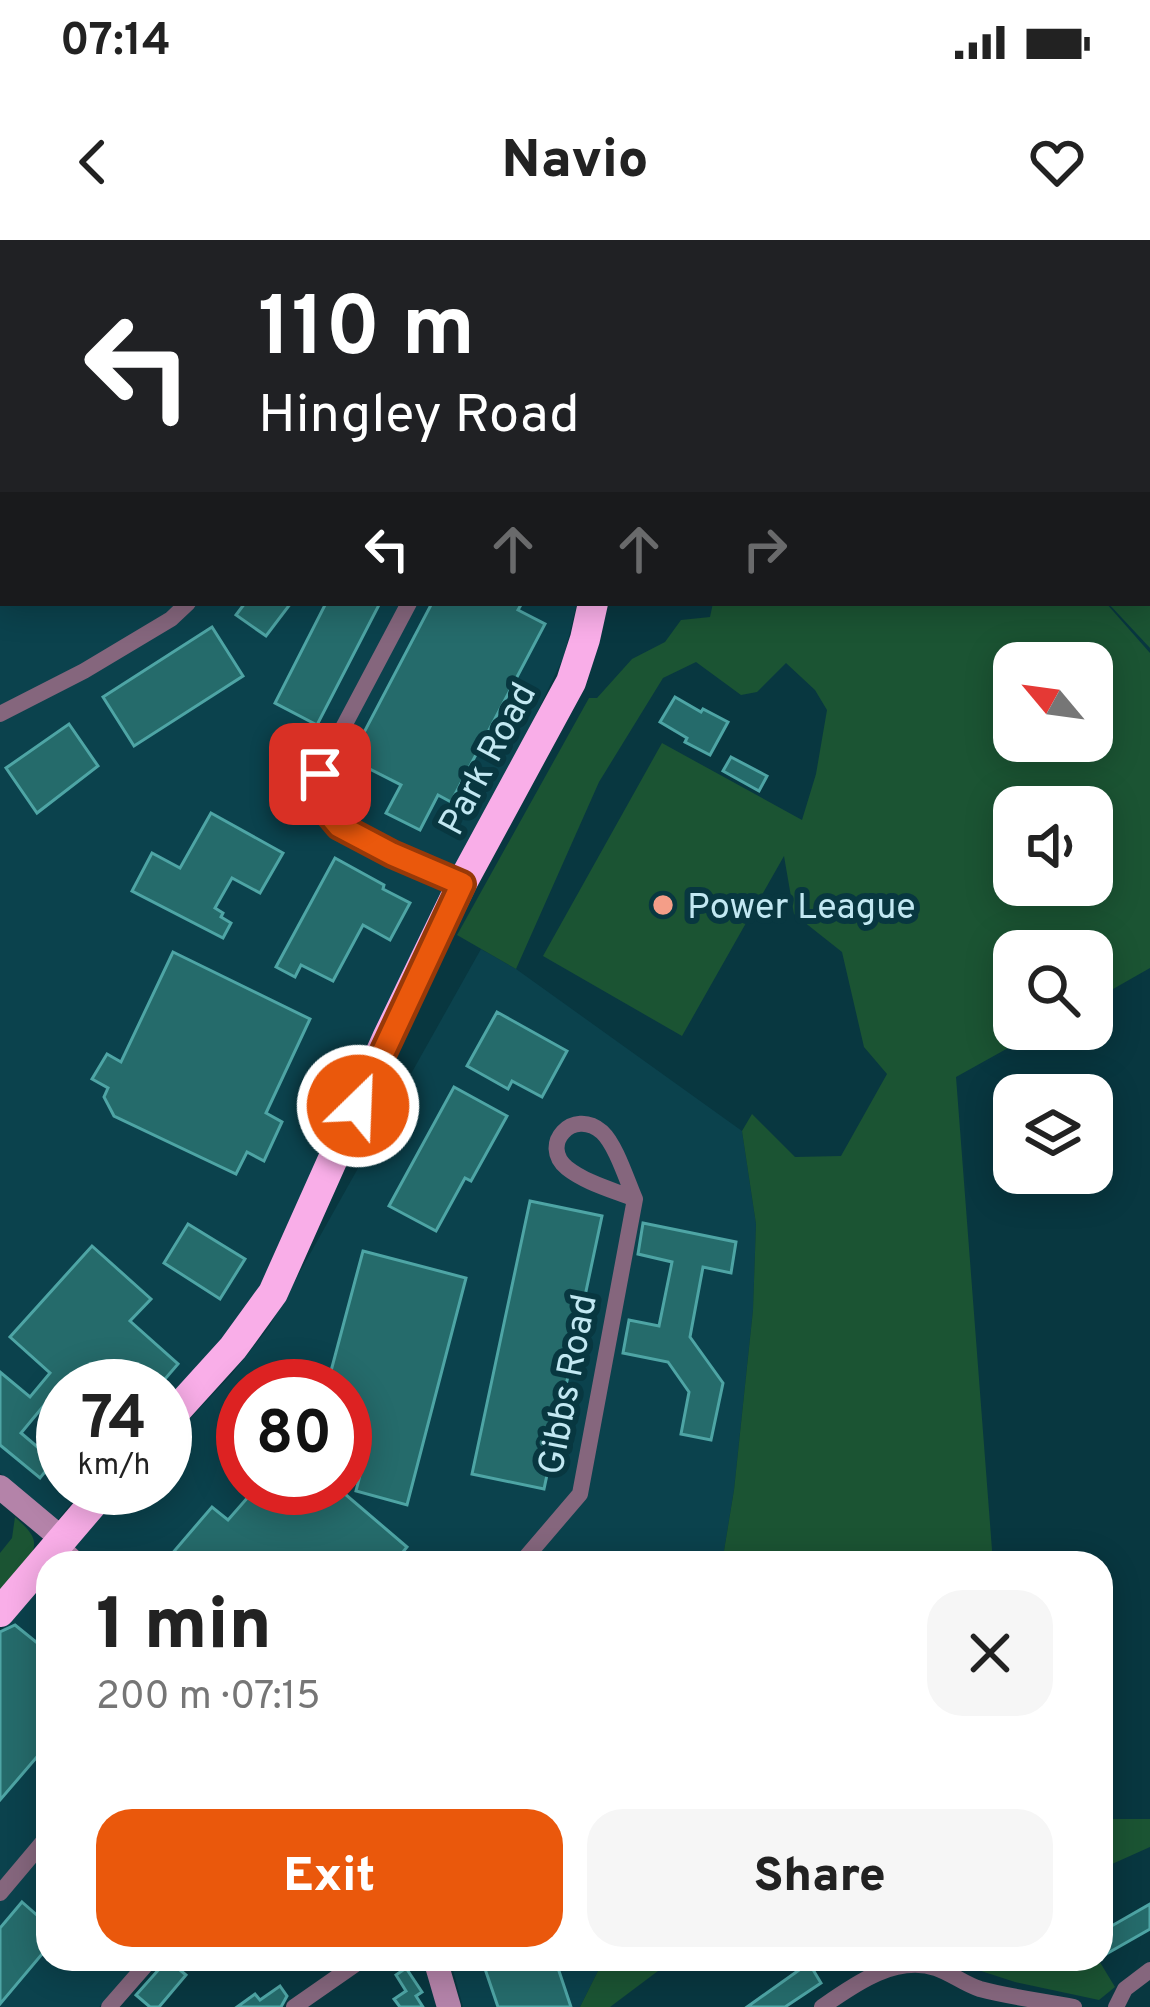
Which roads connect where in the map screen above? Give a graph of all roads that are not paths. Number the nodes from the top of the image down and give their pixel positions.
1 (185, 606) edge
2 (407, 606) edge
3 (592, 606) edge
4 (0, 714) edge
5 (462, 884) junction
6 (635, 1199) junction
7 (192, 1393) edge
8 (0, 1487) edge
9 (87, 1515) edge
10 (63, 1549) edge
11 (531, 1551) edge
12 (36, 1576) edge
13 (0, 1612) edge
14 (36, 1850) edge
15 (0, 1892) edge
16 (1150, 1970) edge
17 (140, 1971) edge
18 (346, 1971) edge
19 (438, 1971) edge
20 (885, 1971) edge
21 (944, 1971) edge
22 (109, 2007) edge
23 (294, 2007) edge
24 (449, 2007) edge
25 (822, 2007) edge
26 (1074, 2007) edge
27 (1116, 2007) edge

1 - 4 street
2 - 5 street
3 - 5 highway, Park Road
5 - 7 highway, Park Road
6 - 6 street
6 - 11 street, Gibbs Road
8 - 10 street
9 - 10 highway
12 - 13 highway
14 - 15 street
16 - 27 street
17 - 22 street
18 - 23 street
19 - 24 street
20 - 25 street
21 - 26 street

